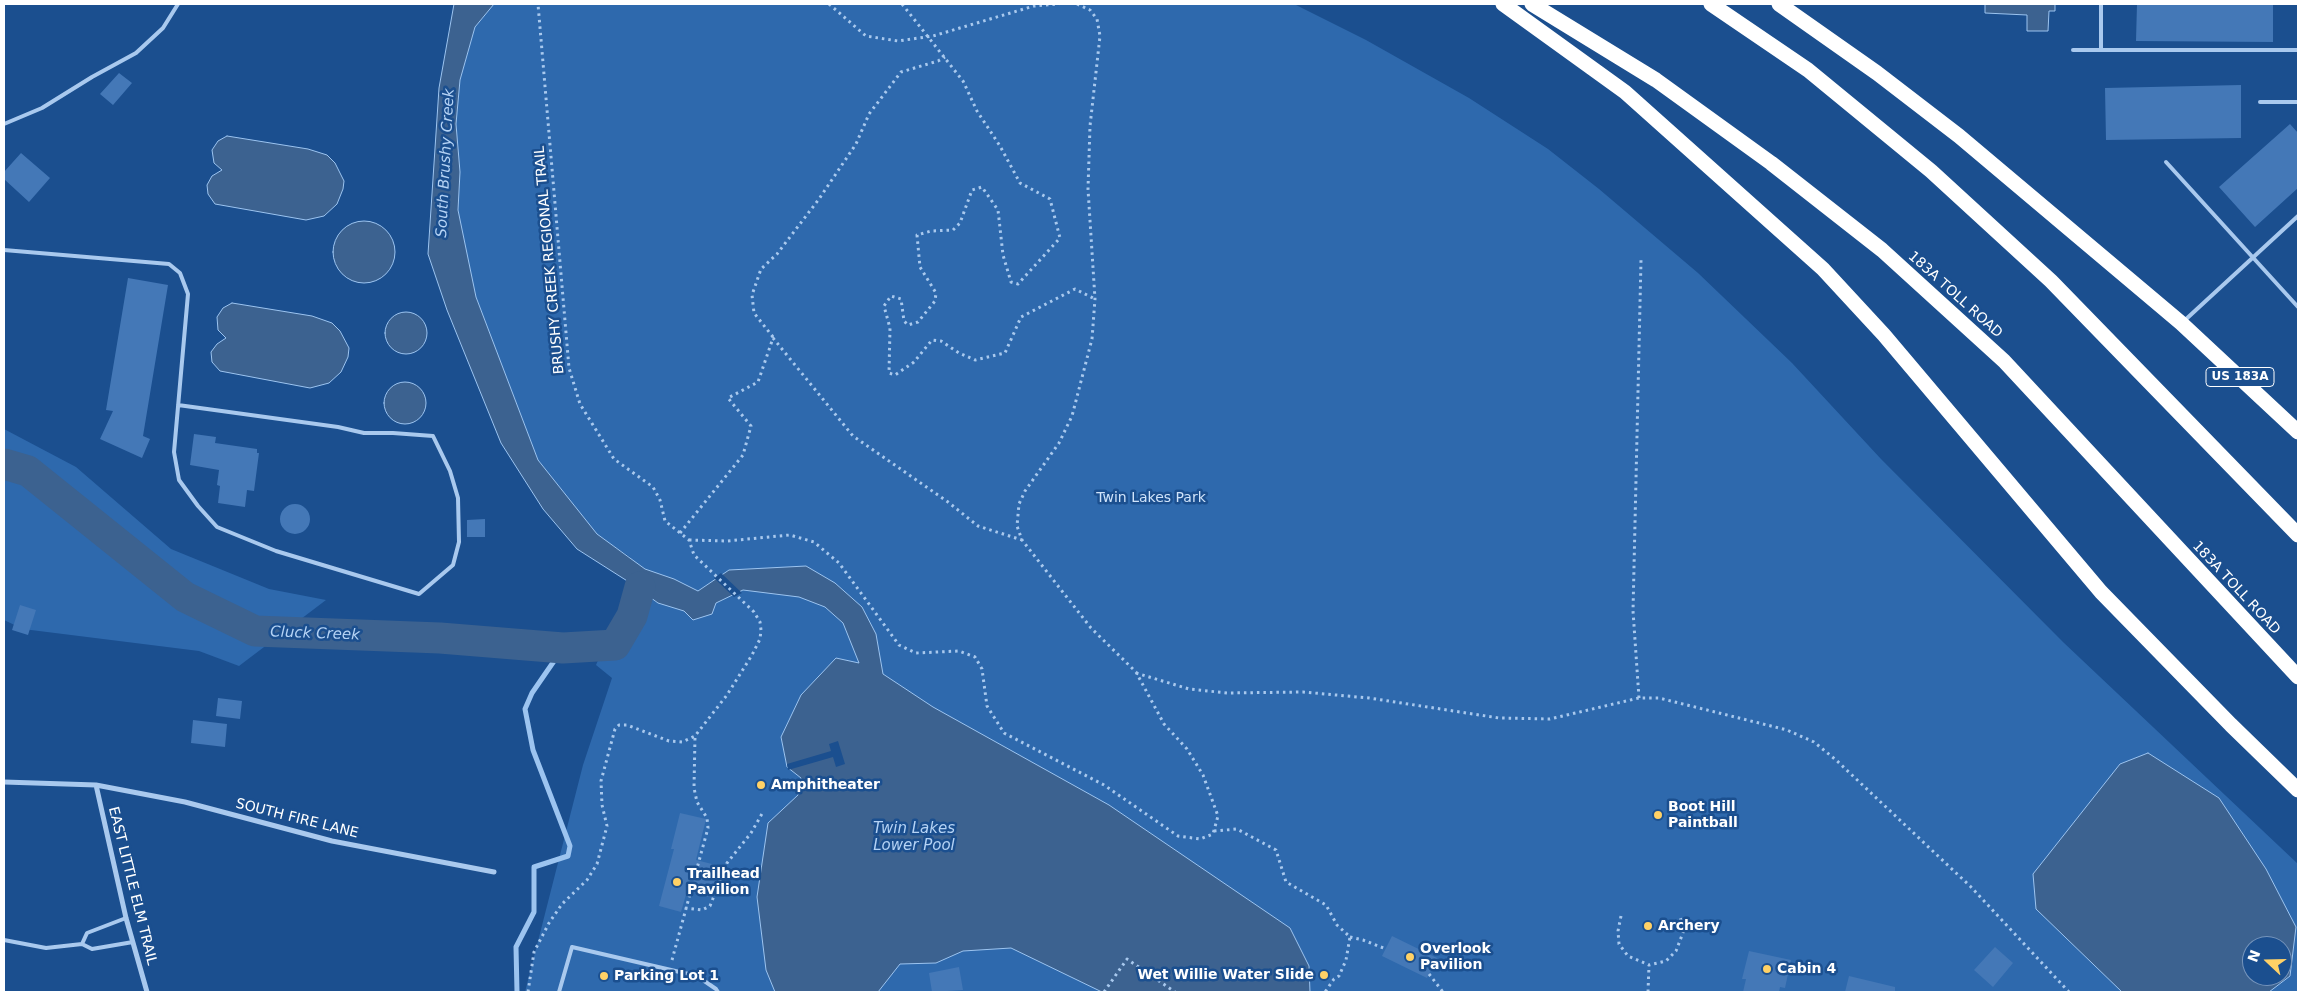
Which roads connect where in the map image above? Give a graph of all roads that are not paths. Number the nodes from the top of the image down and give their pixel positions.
1 (178, 4) edge
2 (1503, 4) edge
3 (1532, 4) edge
4 (1711, 4) edge
5 (1779, 4) edge
6 (2101, 4) edge
7 (2072, 50) dead end
8 (2101, 50) junction
9 (2298, 50) edge
10 (2260, 102) dead end
11 (2298, 102) edge
12 (4, 124) edge
13 (2166, 162) dead end
14 (2298, 216) edge
15 (4, 250) edge
16 (2254, 259) junction
17 (2298, 307) edge
18 (2181, 323) junction
19 (178, 405) junction
20 (2298, 432) edge
21 (2298, 534) edge
22 (2298, 677) edge
23 (4, 782) edge
24 (96, 785) junction
25 (2298, 790) edge
26 (494, 872) dead end
27 (126, 918) junction
28 (4, 940) edge
29 (132, 942) junction
30 (82, 944) junction
31 (147, 992) edge
32 (559, 992) edge
33 (718, 992) edge

1 - 12 lane
2 - 25 highway
3 - 22 highway, 183A TOLL ROAD
4 - 21 highway
5 - 18 highway
6 - 8 lane
7 - 8 lane
8 - 9 lane
10 - 11 lane
13 - 16 lane
14 - 16 lane
15 - 19 lane
16 - 17 lane
16 - 18 lane
18 - 20 highway, US 183A
19 - 19 lane
23 - 24 street, SOUTH FIRE LANE
24 - 26 street, SOUTH FIRE LANE
24 - 27 street, EAST LITTLE ELM TRAIL
27 - 29 street, EAST LITTLE ELM TRAIL
27 - 30 lane
28 - 30 lane
29 - 30 lane
29 - 31 street, EAST LITTLE ELM TRAIL
32 - 33 lane

